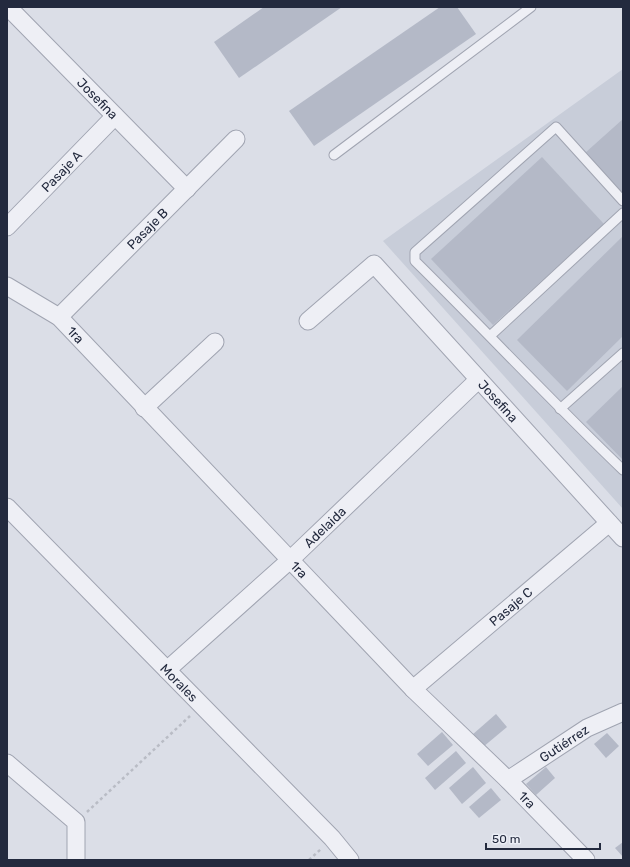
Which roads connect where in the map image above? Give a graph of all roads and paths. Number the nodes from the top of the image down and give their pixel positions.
1 (8, 7) edge
2 (531, 7) edge
3 (116, 116) junction
4 (236, 139) dead end
5 (334, 155) dead end
6 (187, 189) junction
7 (623, 201) edge
8 (623, 214) edge
9 (7, 227) edge
10 (7, 286) edge
11 (59, 317) junction
12 (308, 321) dead end
13 (490, 336) junction
14 (215, 342) dead end
15 (623, 353) edge
16 (478, 380) junction
17 (144, 408) junction
18 (560, 409) junction
19 (623, 470) edge
20 (7, 507) edge
21 (609, 524) junction
22 (623, 538) edge
23 (290, 560) junction
24 (167, 670) junction
25 (413, 689) junction
26 (201, 705) junction
27 (623, 712) edge
28 (7, 763) edge
29 (508, 780) junction
30 (76, 822) junction
31 (76, 860) edge
32 (350, 860) edge
33 (586, 860) edge

1 - 3 street, Josefina
2 - 5 lane
3 - 6 street, Josefina
3 - 9 street, Pasaje A
4 - 6 street, Pasaje B
6 - 11 street, Pasaje B
7 - 13 lane
8 - 13 lane
10 - 11 street, 1ra
11 - 17 street, 1ra
12 - 16 street, Josefina
13 - 18 lane
14 - 17 street
15 - 18 lane
16 - 21 street, Josefina
16 - 23 street, Adelaida
17 - 23 street, 1ra
18 - 19 lane
20 - 24 street, Morales
21 - 22 street, Josefina
21 - 25 street, Pasaje C
23 - 24 street, Adelaida
23 - 25 street, 1ra
24 - 26 street, Morales
25 - 29 street, 1ra
26 - 30 path
26 - 32 street, Morales
27 - 29 street, Gutiérrez
28 - 30 street
29 - 33 street, 1ra
30 - 31 street

